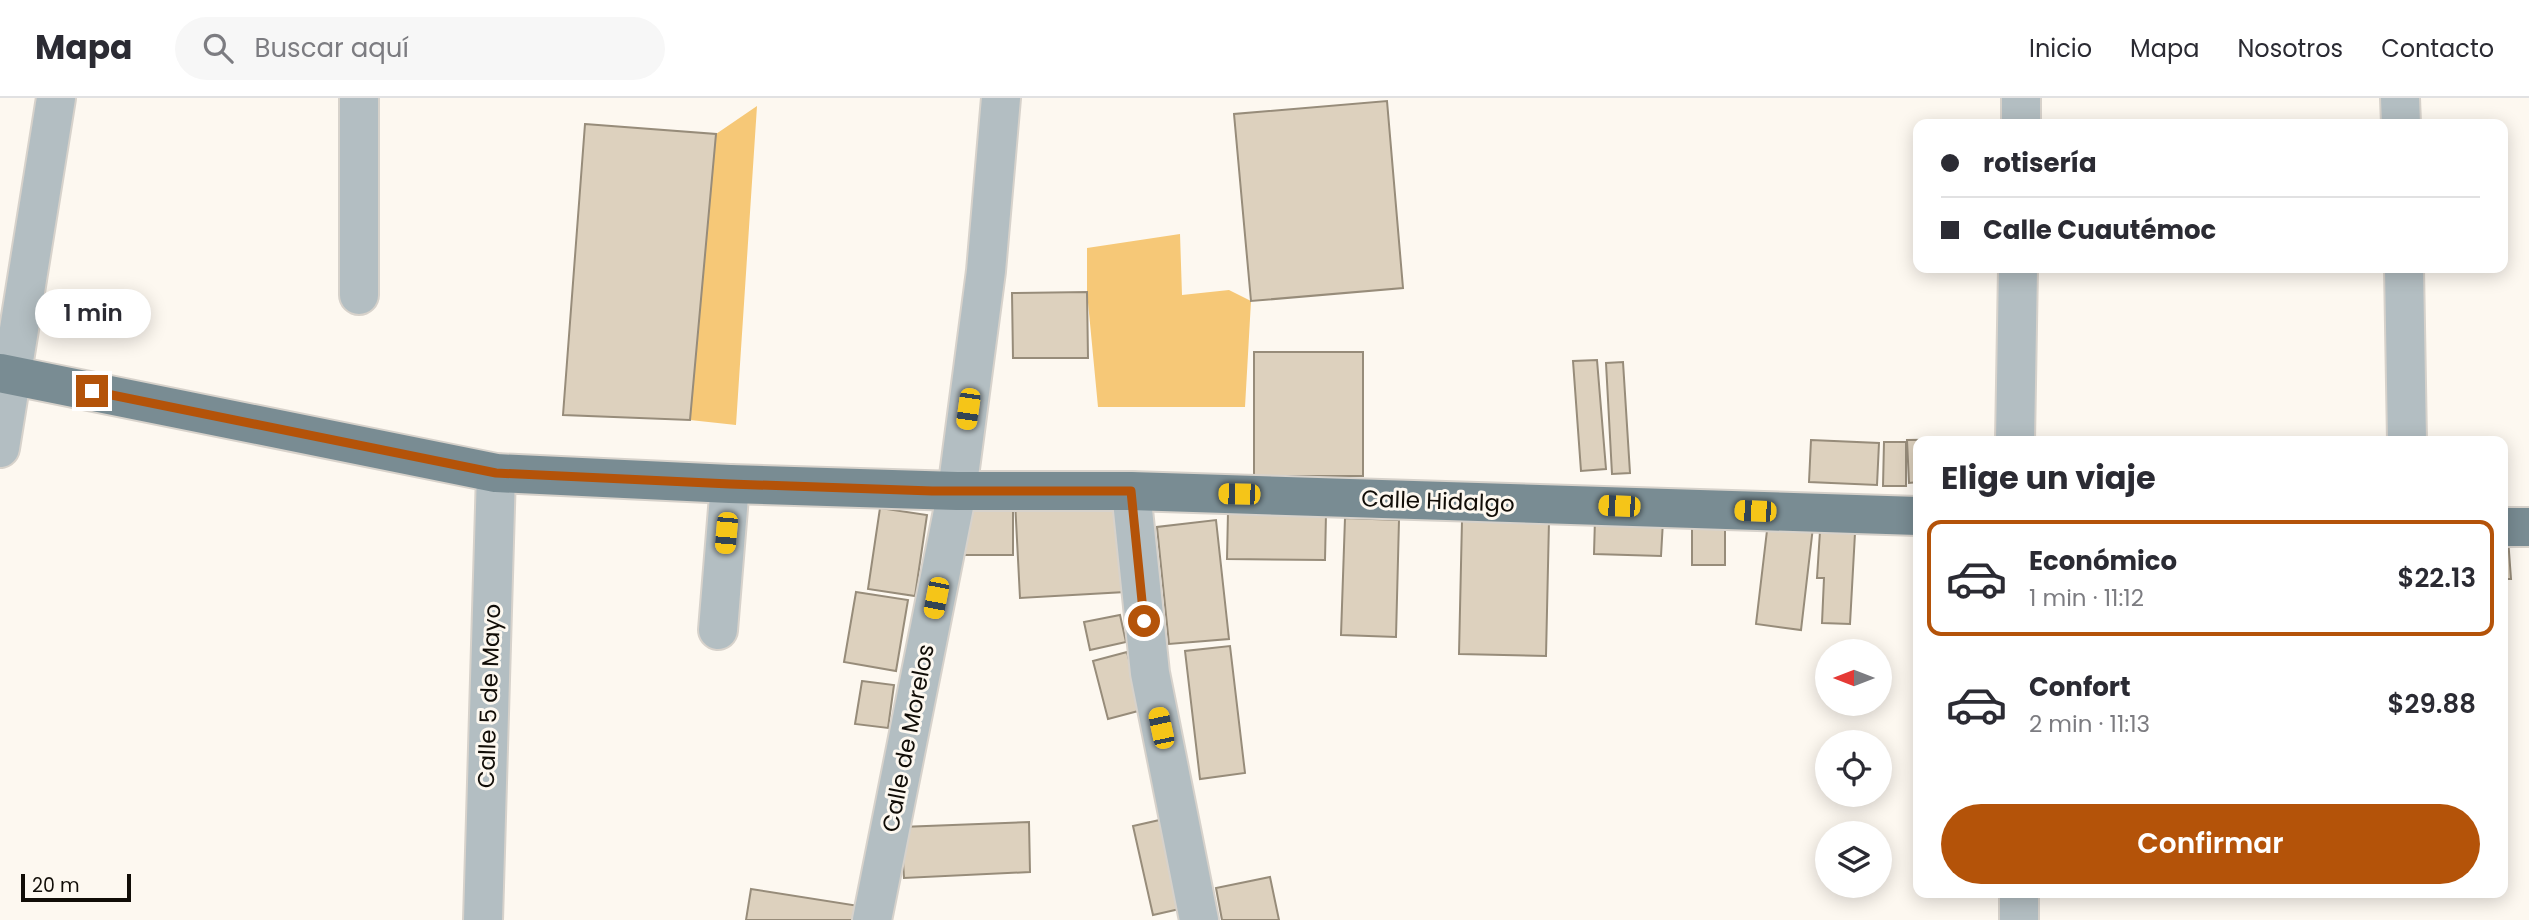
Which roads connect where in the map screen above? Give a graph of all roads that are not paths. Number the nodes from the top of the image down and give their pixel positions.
1 (56, 98) edge
2 (359, 98) edge
3 (1001, 98) edge
4 (2021, 98) edge
5 (2400, 98) edge
6 (2021, 119) edge
7 (2401, 119) edge
8 (2018, 273) edge
9 (2404, 273) edge
10 (359, 295) dead end
11 (6, 374) edge
12 (2015, 436) edge
13 (2407, 436) edge
14 (0, 448) edge
15 (496, 473) junction
16 (730, 484) junction
17 (957, 491) junction
18 (1131, 491) junction
19 (1913, 516) edge
20 (2508, 527) edge
21 (2529, 527) edge
22 (718, 630) dead end
23 (2019, 898) edge
24 (483, 920) edge
25 (872, 920) edge
26 (1199, 920) edge
27 (2020, 920) edge

1 - 11 street
2 - 10 street
3 - 17 street, Calle de Morelos
4 - 6 street
5 - 7 street
8 - 12 street
9 - 13 street
11 - 14 street
11 - 15 main road, Calle Hidalgo
15 - 16 main road, Calle Hidalgo
15 - 24 street, Calle 5 de Mayo
16 - 17 main road, Calle Hidalgo
16 - 22 street
17 - 18 main road, Calle Hidalgo
17 - 25 street, Calle de Morelos
18 - 19 main road, Calle Hidalgo
18 - 26 street
20 - 21 main road
23 - 27 street

